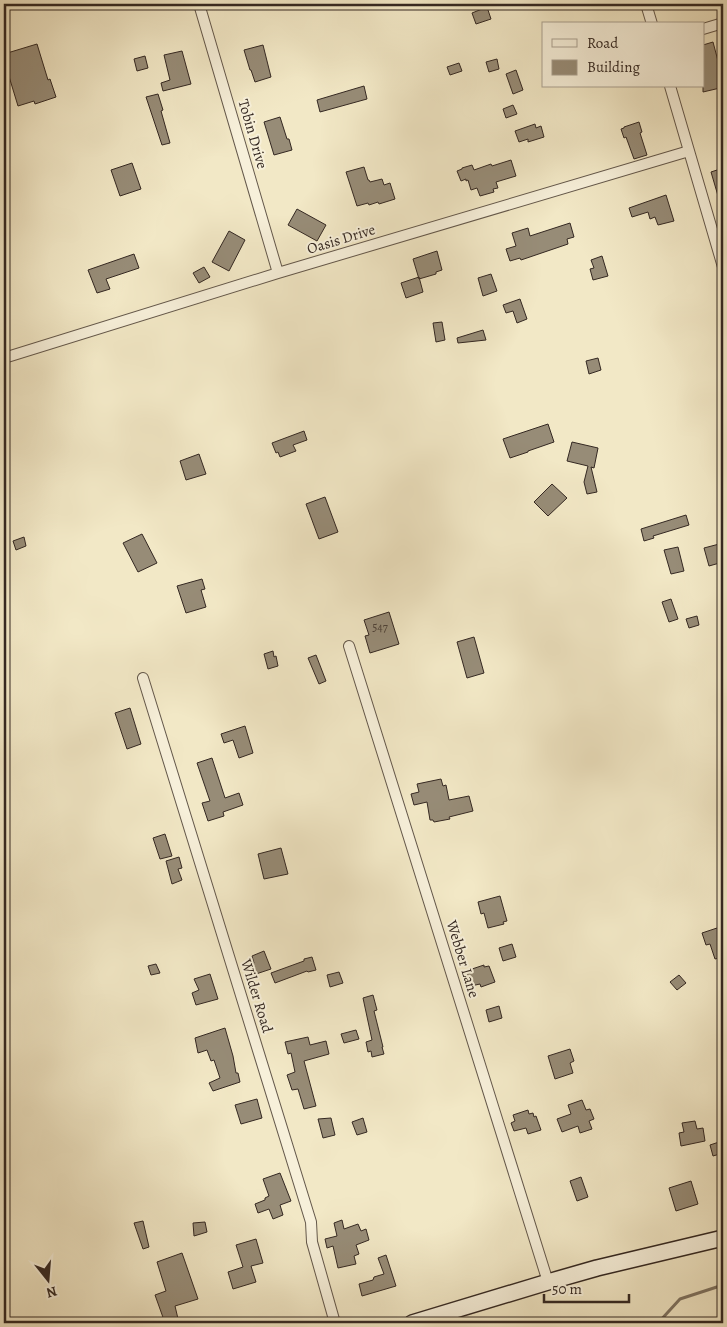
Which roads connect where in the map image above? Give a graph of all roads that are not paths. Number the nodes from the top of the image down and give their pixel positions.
1 (199, 4) edge
2 (646, 4) edge
3 (651, 22) edge
4 (723, 23) edge
5 (704, 29) edge
6 (671, 88) edge
7 (689, 151) junction
8 (723, 267) edge
9 (278, 273) junction
10 (4, 358) edge
11 (349, 646) dead end
12 (143, 678) dead end
13 (723, 1238) edge
14 (548, 1282) junction
15 (335, 1323) edge
16 (412, 1323) edge

1 - 9 street, Tobin Drive
2 - 3 street
4 - 5 street
6 - 7 street
7 - 8 street
7 - 9 street, Oasis Drive
9 - 10 street, Oasis Drive
11 - 14 street, Webber Lane
12 - 15 street, Wilder Road
13 - 14 street
14 - 16 street

